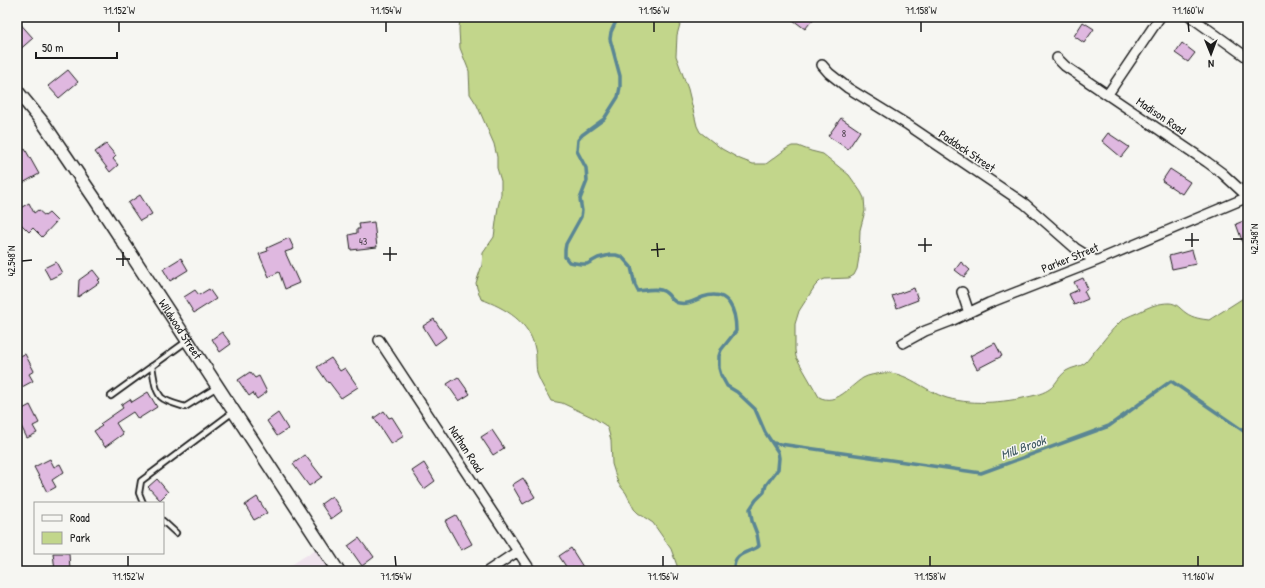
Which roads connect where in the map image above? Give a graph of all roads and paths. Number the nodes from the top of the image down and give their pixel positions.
1 (1160, 17) edge
2 (1191, 17) edge
3 (1057, 58) dead end
4 (1248, 58) edge
5 (822, 65) dead end
6 (17, 91) edge
7 (1108, 94) junction
8 (1248, 197) edge
9 (1096, 261) junction
10 (962, 292) dead end
11 (969, 313) junction
12 (379, 340) dead end
13 (187, 341) junction
14 (903, 343) dead end
15 (152, 366) junction
16 (217, 387) junction
17 (111, 396) dead end
18 (233, 412) junction
19 (143, 502) edge
20 (164, 522) edge
21 (176, 533) dead end
22 (518, 551) junction
23 (338, 571) edge
24 (488, 571) edge
25 (531, 571) edge

1 - 7 street
2 - 4 street
3 - 7 street, Madison Road
5 - 9 street, Paddock Street
6 - 13 street, Wildwood Street
7 - 8 street, Madison Road
8 - 9 street, Parker Street
9 - 11 street, Parker Street
10 - 11 street
11 - 14 street, Parker Street
12 - 22 street, Nathan Road
13 - 15 lane
13 - 16 street, Wildwood Street
15 - 16 lane
15 - 17 lane
16 - 18 street, Wildwood Street
18 - 19 lane
18 - 23 street, Wildwood Street
20 - 21 lane
22 - 24 street
22 - 25 street, Nathan Road

